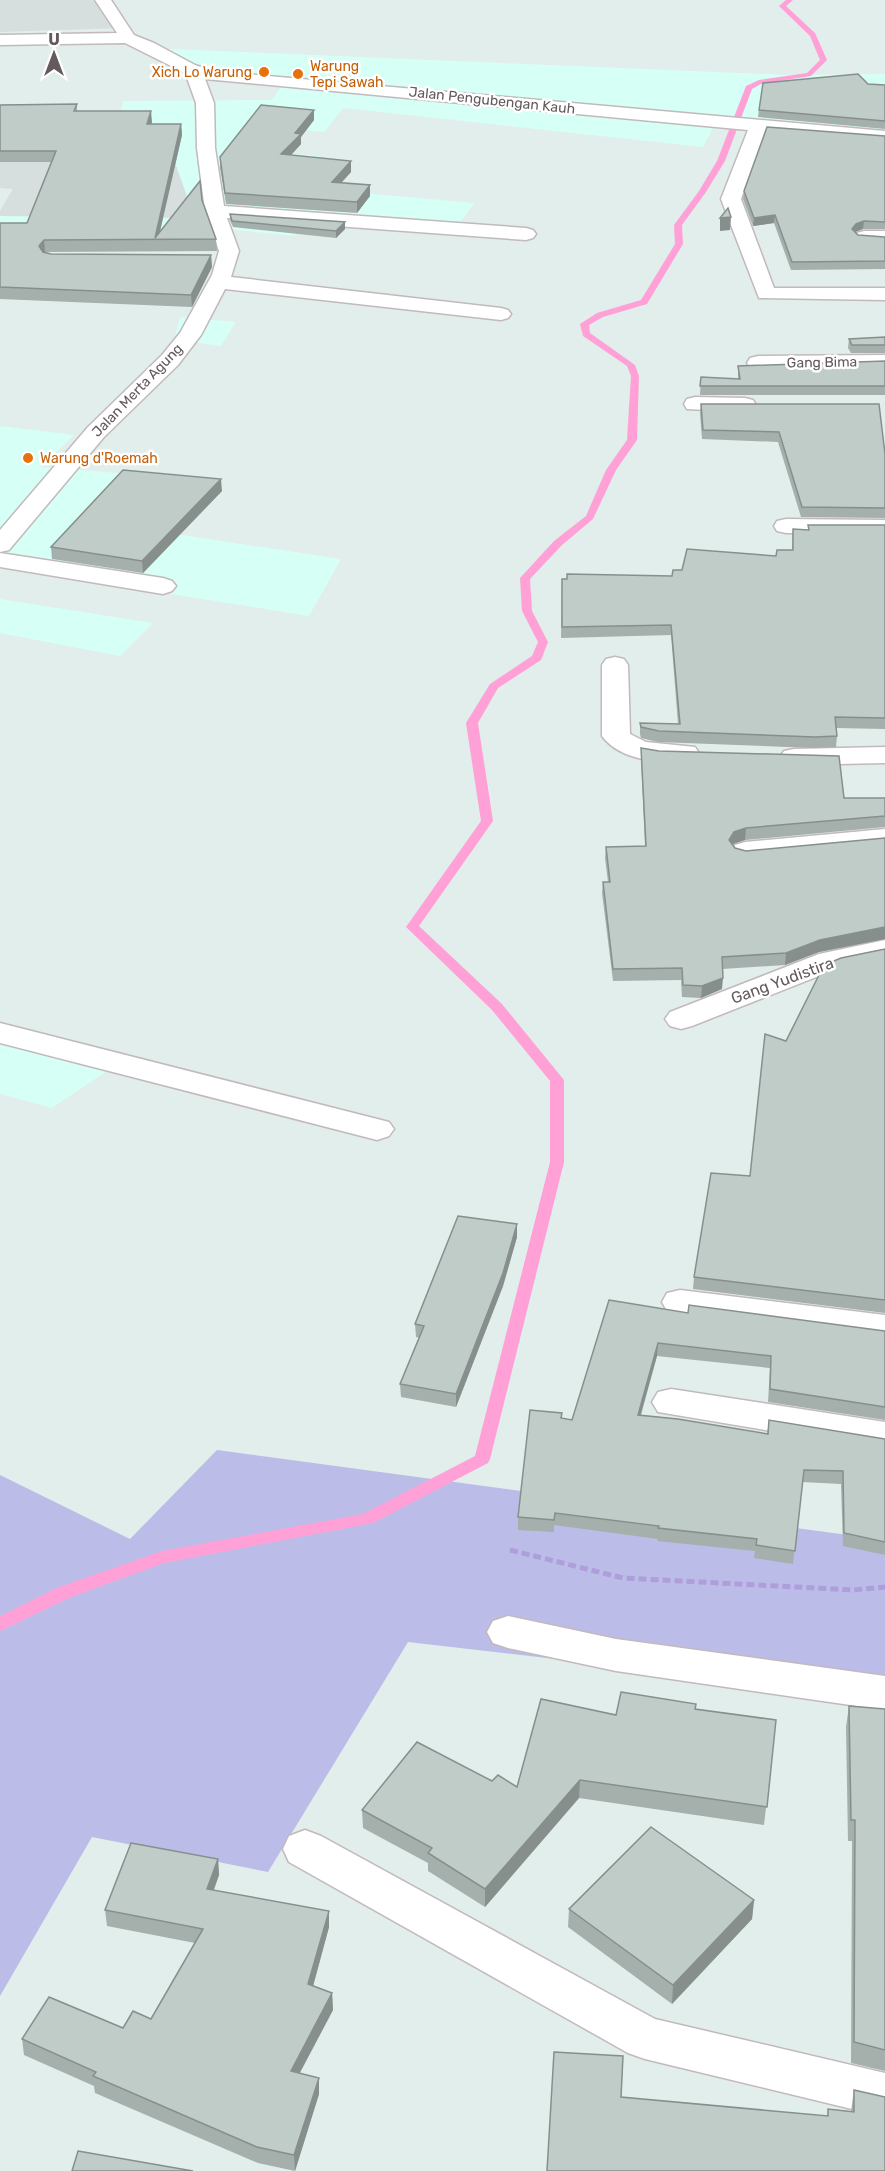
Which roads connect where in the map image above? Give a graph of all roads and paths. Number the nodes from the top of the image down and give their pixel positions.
1 (103, 0) edge
2 (126, 38) junction
3 (0, 40) edge
4 (198, 74) junction
5 (753, 126) junction
6 (885, 136) edge
7 (215, 211) junction
8 (526, 234) dead end
9 (864, 237) edge
10 (885, 237) edge
11 (204, 259) edge
12 (228, 259) junction
13 (219, 282) junction
14 (885, 294) edge
15 (501, 314) dead end
16 (885, 361) edge
17 (758, 363) edge
18 (695, 404) dead end
19 (761, 405) edge
20 (786, 526) dead end
21 (885, 527) edge
22 (0, 545) edge
23 (0, 560) edge
24 (163, 586) dead end
25 (615, 665) dead end
26 (706, 754) edge
27 (885, 754) edge
28 (772, 757) edge
29 (885, 838) edge
30 (745, 851) edge
31 (885, 949) edge
32 (681, 1019) dead end
33 (0, 1033) edge
34 (377, 1128) dead end
35 (680, 1302) dead end
36 (885, 1328) edge
37 (671, 1401) dead end
38 (885, 1436) edge
39 (510, 1550) dead end
40 (885, 1587) edge
41 (508, 1632) dead end
42 (885, 1693) edge
43 (305, 1849) dead end
44 (885, 2095) edge

1 - 2 street
2 - 3 street, Jalan Pengubengan Kauh
2 - 4 street, Jalan Pengubengan Kauh
4 - 5 street, Jalan Pengubengan Kauh
4 - 7 street
5 - 6 street, Jalan Pengubengan Kauh
5 - 14 street
7 - 8 street
7 - 12 street
9 - 10 street
11 - 12 street
12 - 13 street, Jalan Merta Agung
13 - 15 street
13 - 22 street, Jalan Merta Agung
16 - 17 street, Gang Bima
18 - 19 street
20 - 21 street
23 - 24 street
25 - 26 street
27 - 28 street
29 - 30 street
31 - 32 street, Gang Yudistira
33 - 34 street
35 - 36 street
37 - 38 street
39 - 40 path
41 - 42 street
43 - 44 street

